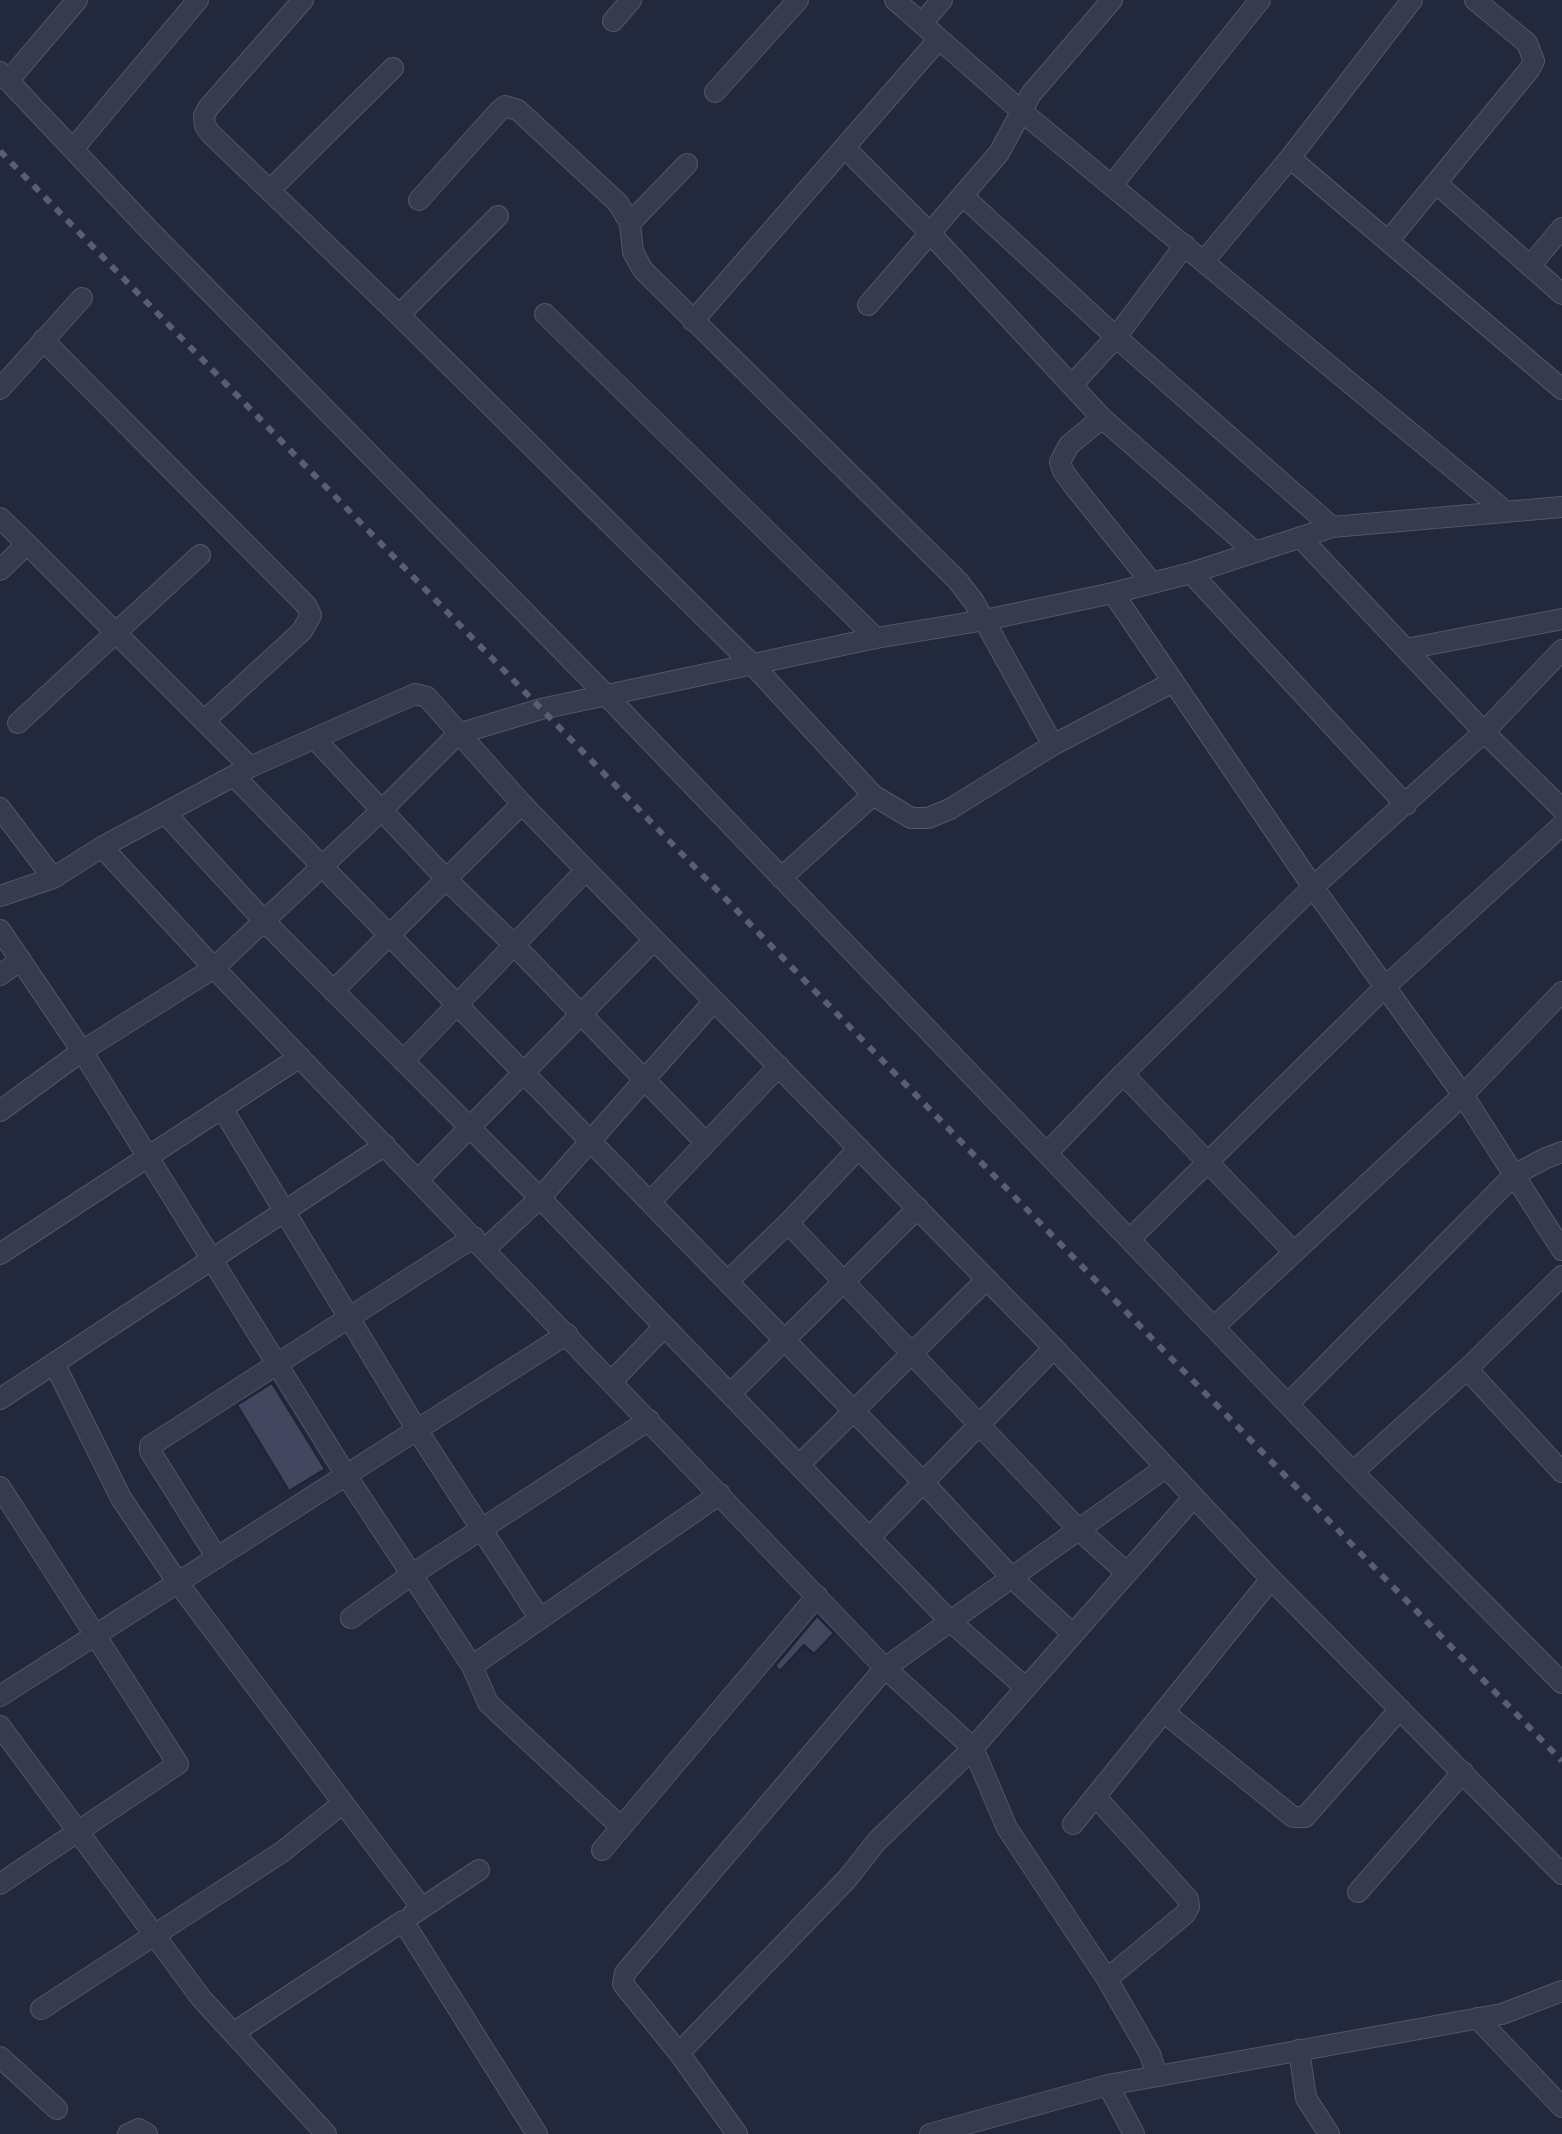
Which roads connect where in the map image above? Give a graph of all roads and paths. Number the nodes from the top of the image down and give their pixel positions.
1 (77, 0) edge
2 (198, 0) edge
3 (303, 0) edge
4 (631, 0) edge
5 (798, 0) edge
6 (895, 0) edge
7 (942, 0) edge
8 (1112, 0) edge
9 (1260, 0) edge
10 (1412, 0) edge
11 (1475, 0) edge
12 (613, 21) dead end
13 (922, 23) junction
14 (939, 39) junction
15 (393, 68) dead end
16 (4, 76) edge
17 (715, 92) dead end
18 (1020, 110) junction
19 (845, 148) junction
20 (73, 149) junction
21 (1290, 158) junction
22 (687, 164) dead end
23 (1436, 183) junction
24 (1112, 185) junction
25 (270, 190) junction
26 (964, 197) junction
27 (419, 200) dead end
28 (498, 216) dead end
29 (630, 223) junction
30 (1562, 228) edge
31 (929, 232) junction
32 (1389, 240) junction
33 (1185, 245) junction
34 (1204, 261) junction
35 (1530, 266) junction
36 (1562, 294) edge
37 (82, 298) dead end
38 (868, 305) dead end
39 (545, 314) dead end
40 (399, 315) junction
41 (693, 321) junction
42 (1116, 337) junction
43 (43, 340) junction
44 (1072, 385) junction
45 (0, 389) edge
46 (1562, 389) edge
47 (1102, 418) junction
48 (1562, 507) edge
49 (1506, 512) junction
50 (0, 518) edge
51 (1332, 527) junction
52 (1300, 537) junction
53 (27, 544) junction
54 (1255, 552) junction
55 (200, 555) dead end
56 (0, 570) edge
57 (1191, 573) junction
58 (1151, 582) junction
59 (1113, 593) junction
60 (1562, 619) edge
61 (985, 620) junction
62 (116, 633) junction
63 (876, 638) junction
64 (1406, 649) junction
65 (1562, 650) edge
66 (753, 665) junction
67 (1173, 682) junction
68 (606, 695) junction
69 (204, 721) junction
70 (18, 723) dead end
71 (1484, 732) junction
72 (458, 734) junction
73 (315, 739) junction
74 (1053, 745) junction
75 (242, 772) junction
76 (873, 795) junction
77 (522, 804) junction
78 (1406, 805) junction
79 (0, 808) edge
80 (383, 809) junction
81 (1562, 809) edge
82 (165, 813) junction
83 (1562, 825) edge
84 (102, 847) junction
85 (323, 866) junction
86 (586, 870) junction
87 (53, 878) junction
88 (781, 878) junction
89 (447, 880) junction
90 (1313, 887) junction
91 (0, 896) edge
92 (264, 921) junction
93 (0, 930) edge
94 (391, 934) junction
95 (654, 940) junction
96 (515, 946) junction
97 (21, 960) junction
98 (214, 968) junction
99 (0, 975) edge
100 (1386, 986) junction
101 (333, 991) junction
102 (1562, 992) edge
103 (714, 1001) junction
104 (459, 1006) junction
105 (581, 1014) junction
106 (82, 1051) junction
107 (300, 1057) junction
108 (403, 1061) junction
109 (779, 1066) junction
110 (524, 1073) junction
111 (1123, 1074) junction
112 (645, 1080) junction
113 (1463, 1095) junction
114 (222, 1108) junction
115 (0, 1111) edge
116 (470, 1128) junction
117 (591, 1141) junction
118 (706, 1143) junction
119 (385, 1145) junction
120 (859, 1148) junction
121 (1562, 1152) edge
122 (1047, 1153) junction
123 (148, 1157) junction
124 (1209, 1161) junction
125 (1514, 1175) junction
126 (418, 1180) junction
127 (540, 1198) junction
128 (650, 1202) junction
129 (918, 1208) junction
130 (285, 1211) junction
131 (788, 1223) junction
132 (1130, 1239) junction
133 (479, 1243) junction
134 (1562, 1250) edge
135 (1294, 1252) junction
136 (0, 1254) edge
137 (211, 1259) junction
138 (1562, 1276) edge
139 (987, 1279) junction
140 (728, 1281) junction
141 (844, 1282) junction
142 (349, 1317) junction
143 (664, 1327) junction
144 (1214, 1327) junction
145 (567, 1334) junction
146 (785, 1340) junction
147 (1054, 1348) junction
148 (912, 1353) junction
149 (54, 1363) junction
150 (277, 1364) junction
151 (1467, 1369) junction
152 (612, 1381) junction
153 (730, 1394) junction
154 (0, 1399) edge
155 (1288, 1404) junction
156 (854, 1411) junction
157 (649, 1420) junction
158 (979, 1424) junction
159 (417, 1430) junction
160 (799, 1465) junction
161 (1165, 1468) junction
162 (1353, 1472) junction
163 (1562, 1472) edge
164 (346, 1475) junction
165 (923, 1482) junction
166 (0, 1487) edge
167 (720, 1494) junction
168 (1193, 1498) junction
169 (482, 1529) junction
170 (1079, 1530) junction
171 (869, 1538) junction
172 (217, 1558) junction
173 (1127, 1573) junction
174 (411, 1575) junction
175 (1012, 1578) junction
176 (1271, 1579) junction
177 (178, 1583) junction
178 (817, 1596) junction
179 (351, 1618) dead end
180 (540, 1619) junction
181 (950, 1621) junction
182 (1073, 1634) junction
183 (95, 1636) junction
184 (472, 1666) junction
185 (885, 1668) junction
186 (1562, 1683) edge
187 (1026, 1688) junction
188 (0, 1696) edge
189 (1400, 1709) junction
190 (1165, 1713) junction
191 (0, 1726) edge
192 (973, 1748) junction
193 (1463, 1772) junction
194 (1096, 1797) junction
195 (343, 1803) junction
196 (1073, 1824) dead end
197 (621, 1827) junction
198 (77, 1830) junction
199 (602, 1850) dead end
200 (479, 1870) dead end
201 (1562, 1874) edge
202 (0, 1884) edge
203 (1358, 1892) dead end
204 (422, 1908) junction
205 (403, 1921) junction
206 (154, 1934) junction
207 (1107, 1979) junction
208 (1562, 1991) edge
209 (41, 2009) dead end
210 (1477, 2018) junction
211 (233, 2033) junction
212 (1299, 2050) junction
213 (679, 2053) junction
214 (0, 2057) edge
215 (1157, 2076) junction
216 (1108, 2085) junction
217 (1562, 2107) edge
218 (57, 2109) dead end
219 (128, 2134) edge
220 (147, 2134) edge
221 (326, 2134) edge
222 (537, 2134) edge
223 (737, 2134) edge
224 (930, 2134) edge
225 (1134, 2134) edge
226 (1329, 2134) edge

1 - 16 street
2 - 20 street
3 - 25 street
4 - 12 street
5 - 17 street
6 - 13 street
7 - 13 street
8 - 18 street
9 - 24 street
10 - 21 street
11 - 23 street
13 - 14 street
14 - 18 street
14 - 19 street
15 - 25 street
16 - 20 street
18 - 24 street
18 - 26 street
19 - 31 street
19 - 41 street
20 - 68 street
21 - 32 street
21 - 34 street
22 - 29 street
23 - 32 street
23 - 35 street
24 - 33 street
25 - 40 street
26 - 31 street
26 - 42 street
27 - 29 street
28 - 40 street
29 - 41 street
30 - 35 street
31 - 38 street
31 - 44 street
32 - 46 street
33 - 34 street
33 - 42 street
34 - 49 street
35 - 36 street
37 - 43 street
39 - 63 street
40 - 66 street
41 - 61 street
42 - 44 street
42 - 51 street
43 - 45 street
43 - 69 street
44 - 47 street
47 - 54 street
47 - 58 street
48 - 49 street
49 - 51 street
50 - 53 street
51 - 52 street
52 - 54 street
52 - 64 street
53 - 56 street
53 - 62 street
54 - 57 street
55 - 62 street
57 - 58 street
57 - 78 street
58 - 59 street
59 - 61 street
59 - 67 street
60 - 64 street
61 - 63 street
61 - 74 street
62 - 69 street
62 - 70 street
63 - 66 street
64 - 71 street
65 - 71 street
66 - 68 street
66 - 76 street
67 - 74 street
67 - 90 street
68 - 72 street
68 - 88 street
69 - 75 street
71 - 78 street
71 - 81 street
72 - 73 street
72 - 77 street
72 - 80 street
73 - 75 street
73 - 80 street
74 - 76 street
75 - 82 street
75 - 85 street
76 - 88 street
77 - 86 street
77 - 89 street
78 - 90 street
79 - 87 street
80 - 85 street
80 - 89 street
82 - 84 street
82 - 92 street
83 - 100 street
84 - 87 street
84 - 98 street
85 - 92 street
85 - 94 street
86 - 95 street
86 - 96 street
87 - 91 street
88 - 122 street
89 - 94 street
89 - 96 street
90 - 100 street
90 - 111 street
92 - 98 street
92 - 101 street
93 - 97 street
94 - 101 street
94 - 104 street
95 - 103 street
95 - 105 street
96 - 104 street
96 - 105 street
97 - 99 street
97 - 106 street
98 - 106 street
98 - 107 street
100 - 113 street
100 - 124 street
101 - 108 street
102 - 113 street
103 - 109 street
103 - 112 street
104 - 108 street
104 - 110 street
105 - 110 street
105 - 112 street
106 - 115 street
106 - 123 street
107 - 114 street
107 - 119 street
108 - 116 street
109 - 118 street
109 - 120 street
110 - 116 street
110 - 117 street
111 - 122 street
111 - 124 street
112 - 117 street
112 - 118 street
113 - 125 street
113 - 135 street
114 - 123 street
114 - 130 street
116 - 126 street
116 - 127 street
117 - 127 street
117 - 128 street
118 - 128 street
119 - 126 street
119 - 130 street
120 - 129 street
120 - 131 street
121 - 125 street
122 - 132 street
123 - 136 street
123 - 137 street
124 - 132 street
124 - 135 street
125 - 134 street
125 - 155 street
126 - 133 street
127 - 133 street
127 - 143 street
128 - 140 street
129 - 139 street
129 - 141 street
130 - 137 street
130 - 142 street
131 - 140 street
131 - 141 street
132 - 144 street
133 - 142 street
133 - 145 street
135 - 144 street
137 - 149 street
137 - 150 street
138 - 151 street
139 - 147 street
139 - 148 street
140 - 146 street
141 - 146 street
141 - 148 street
142 - 150 street
142 - 159 street
143 - 152 street
143 - 153 street
144 - 155 street
145 - 152 street
145 - 159 street
146 - 153 street
146 - 156 street
147 - 158 street
147 - 161 street
148 - 156 street
148 - 158 street
149 - 154 street
149 - 177 street
150 - 164 street
150 - 172 street
151 - 162 street
151 - 163 street
152 - 157 street
153 - 160 street
155 - 162 street
156 - 160 street
156 - 165 street
157 - 167 street
157 - 169 street
158 - 165 street
158 - 170 street
159 - 164 street
159 - 169 street
160 - 171 street
161 - 168 street
161 - 170 street
162 - 186 street
164 - 172 street
164 - 174 street
165 - 171 street
165 - 175 street
166 - 183 street
167 - 178 street
167 - 180 street
168 - 173 street
168 - 176 street
169 - 174 street
169 - 180 street
170 - 173 street
170 - 175 street
171 - 181 street
172 - 177 street
173 - 182 street
174 - 179 street
174 - 184 street
175 - 181 street
175 - 182 street
176 - 189 street
176 - 190 street
177 - 183 street
177 - 195 street
178 - 185 street
178 - 197 street
180 - 184 street
181 - 185 street
181 - 187 street
182 - 187 street
183 - 188 street
183 - 198 street
184 - 197 street
185 - 192 street
185 - 213 street
187 - 192 street
189 - 190 street
189 - 193 street
190 - 194 street
191 - 198 street
192 - 207 street
192 - 213 street
193 - 201 street
193 - 203 street
194 - 196 street
194 - 207 street
195 - 204 street
195 - 206 street
197 - 199 street
198 - 202 street
198 - 206 street
200 - 204 street
204 - 205 street
205 - 211 street
205 - 222 street
206 - 209 street
206 - 211 street
207 - 215 street
208 - 210 street
210 - 212 street
210 - 217 street
211 - 221 street
212 - 215 street
212 - 226 street
213 - 223 street
214 - 218 street
215 - 216 street
216 - 224 street
216 - 225 street
219 - 220 street

